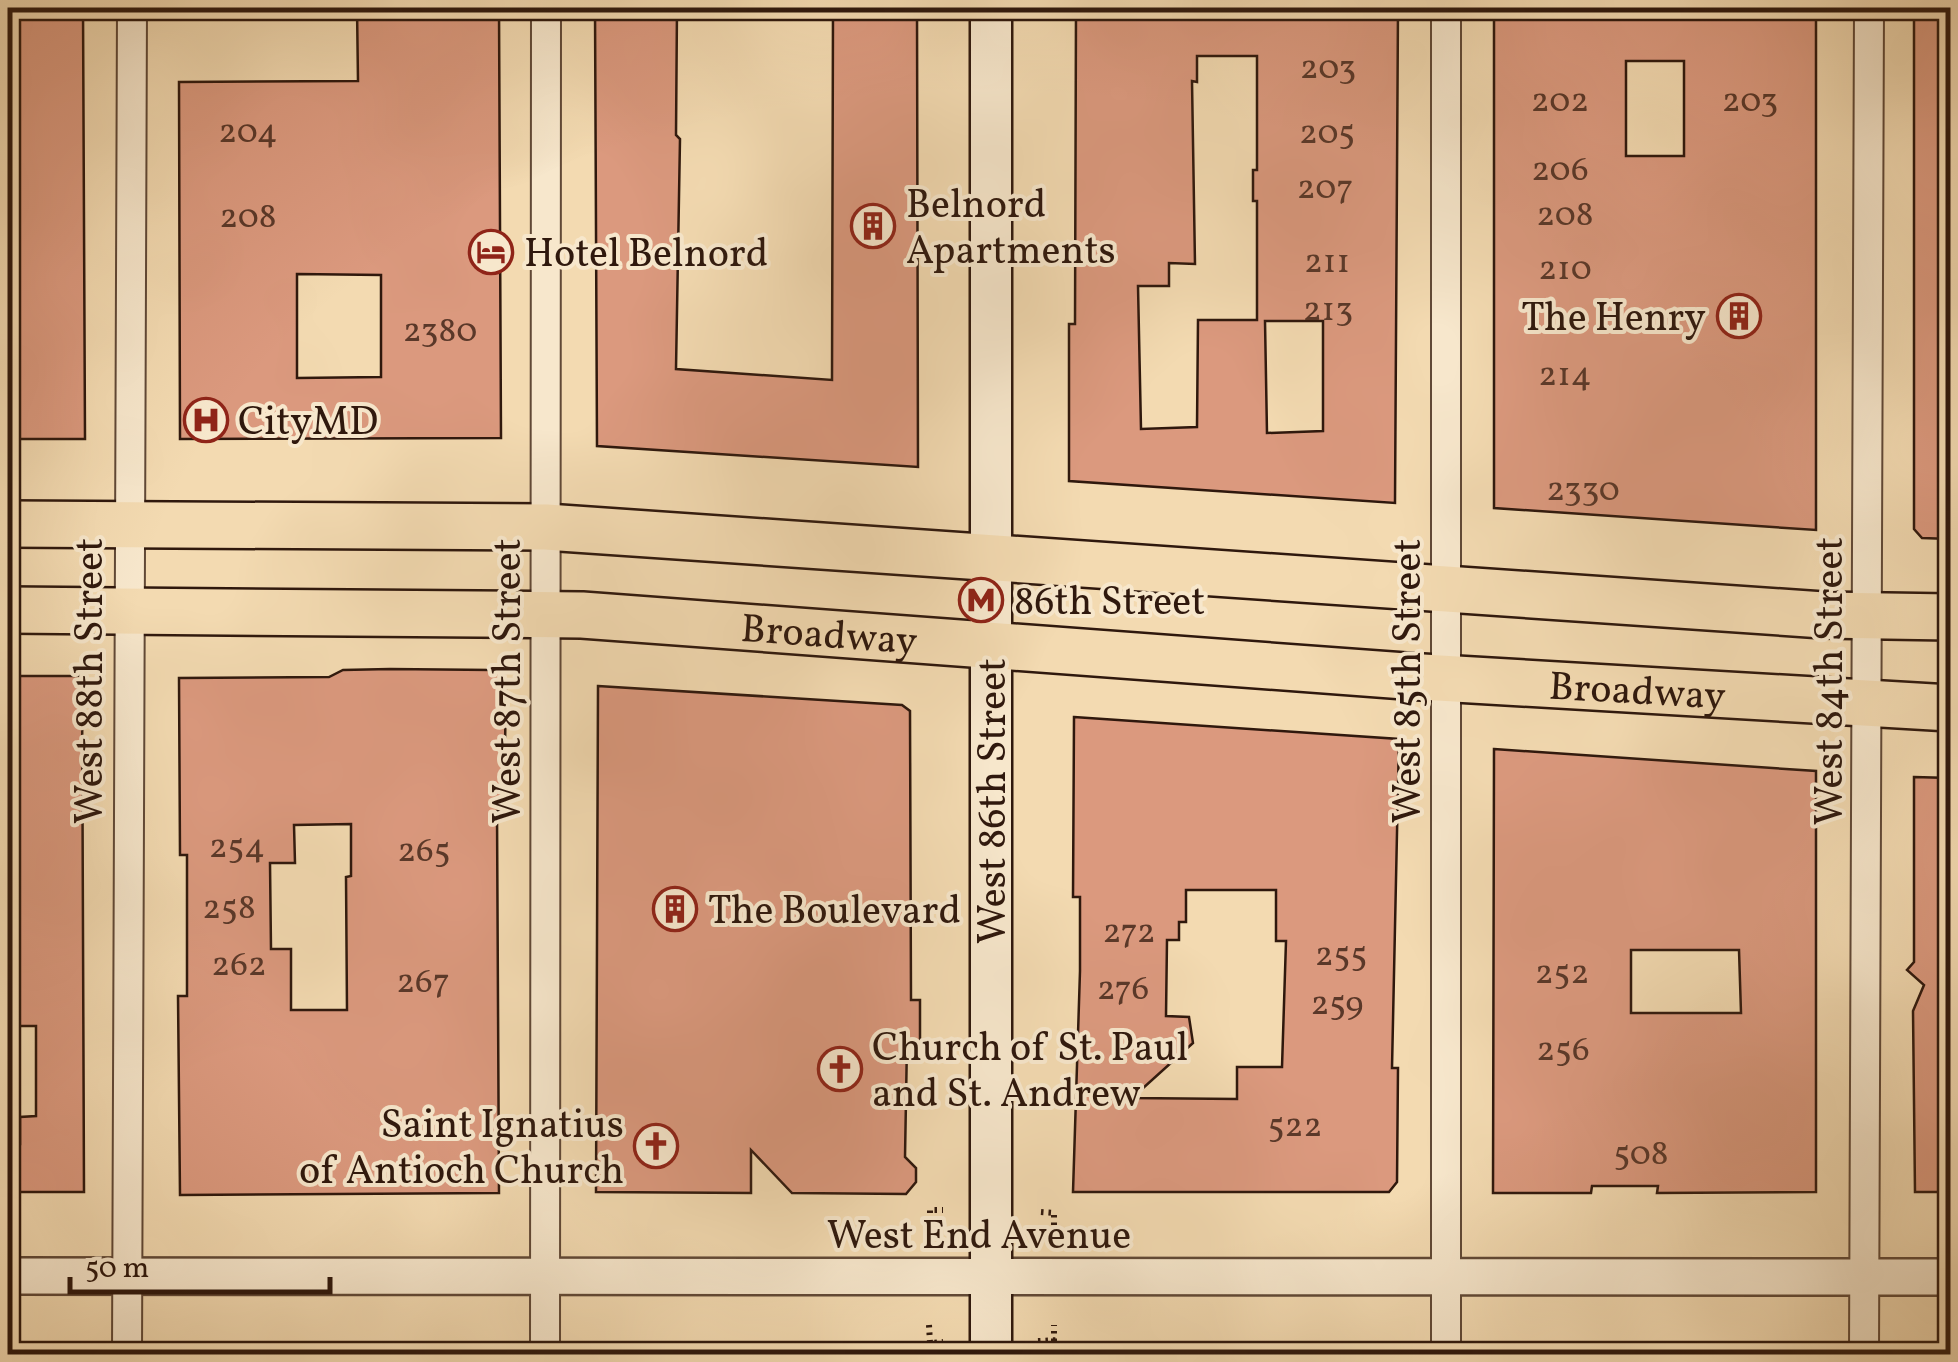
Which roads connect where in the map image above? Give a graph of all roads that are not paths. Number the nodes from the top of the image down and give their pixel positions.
1 (132, 8) edge
2 (546, 8) edge
3 (992, 8) edge
4 (1446, 8) edge
5 (1869, 8) edge
6 (8, 524) edge
7 (129, 524) junction
8 (546, 527) junction
9 (991, 558) junction
10 (1446, 591) junction
11 (8, 610) edge
12 (129, 611) junction
13 (546, 614) junction
14 (1869, 616) junction
15 (1950, 617) edge
16 (991, 646) junction
17 (1446, 678) junction
18 (1868, 706) junction
19 (1950, 708) edge
20 (8, 1276) edge
21 (545, 1276) junction
22 (1865, 1276) junction
23 (128, 1277) junction
24 (990, 1277) junction
25 (1950, 1277) edge
26 (1446, 1278) junction
27 (127, 1354) edge
28 (544, 1354) edge
29 (991, 1354) edge
30 (1446, 1354) edge
31 (1864, 1354) edge

1 - 7 street, West 88th Street
2 - 8 street, West 87th Street
3 - 9 main road, West 86th Street
4 - 10 street, West 85th Street
5 - 14 street, West 84th Street
6 - 7 main road
7 - 8 main road
7 - 12 street, West 88th Street
8 - 9 main road
8 - 13 street, West 87th Street
9 - 10 main road
9 - 16 main road, West 86th Street
10 - 14 main road
10 - 17 street, West 85th Street
11 - 12 main road, Broadway
12 - 13 main road, Broadway
12 - 23 street, West 88th Street
13 - 16 main road, Broadway
13 - 21 street, West 87th Street
14 - 15 main road
14 - 18 street, West 84th Street
16 - 17 main road, Broadway
16 - 24 main road, West 86th Street
17 - 18 main road, Broadway
17 - 26 street, West 85th Street
18 - 19 main road, Broadway
18 - 22 street, West 84th Street
20 - 23 street, West End Avenue
21 - 23 street, West End Avenue
21 - 24 street, West End Avenue
21 - 28 street, West 87th Street
22 - 25 street, West End Avenue
22 - 26 street, West End Avenue
22 - 31 street, West 84th Street
23 - 27 street, West 88th Street
24 - 26 street, West End Avenue
24 - 29 main road, West 86th Street
26 - 30 street, West 85th Street

